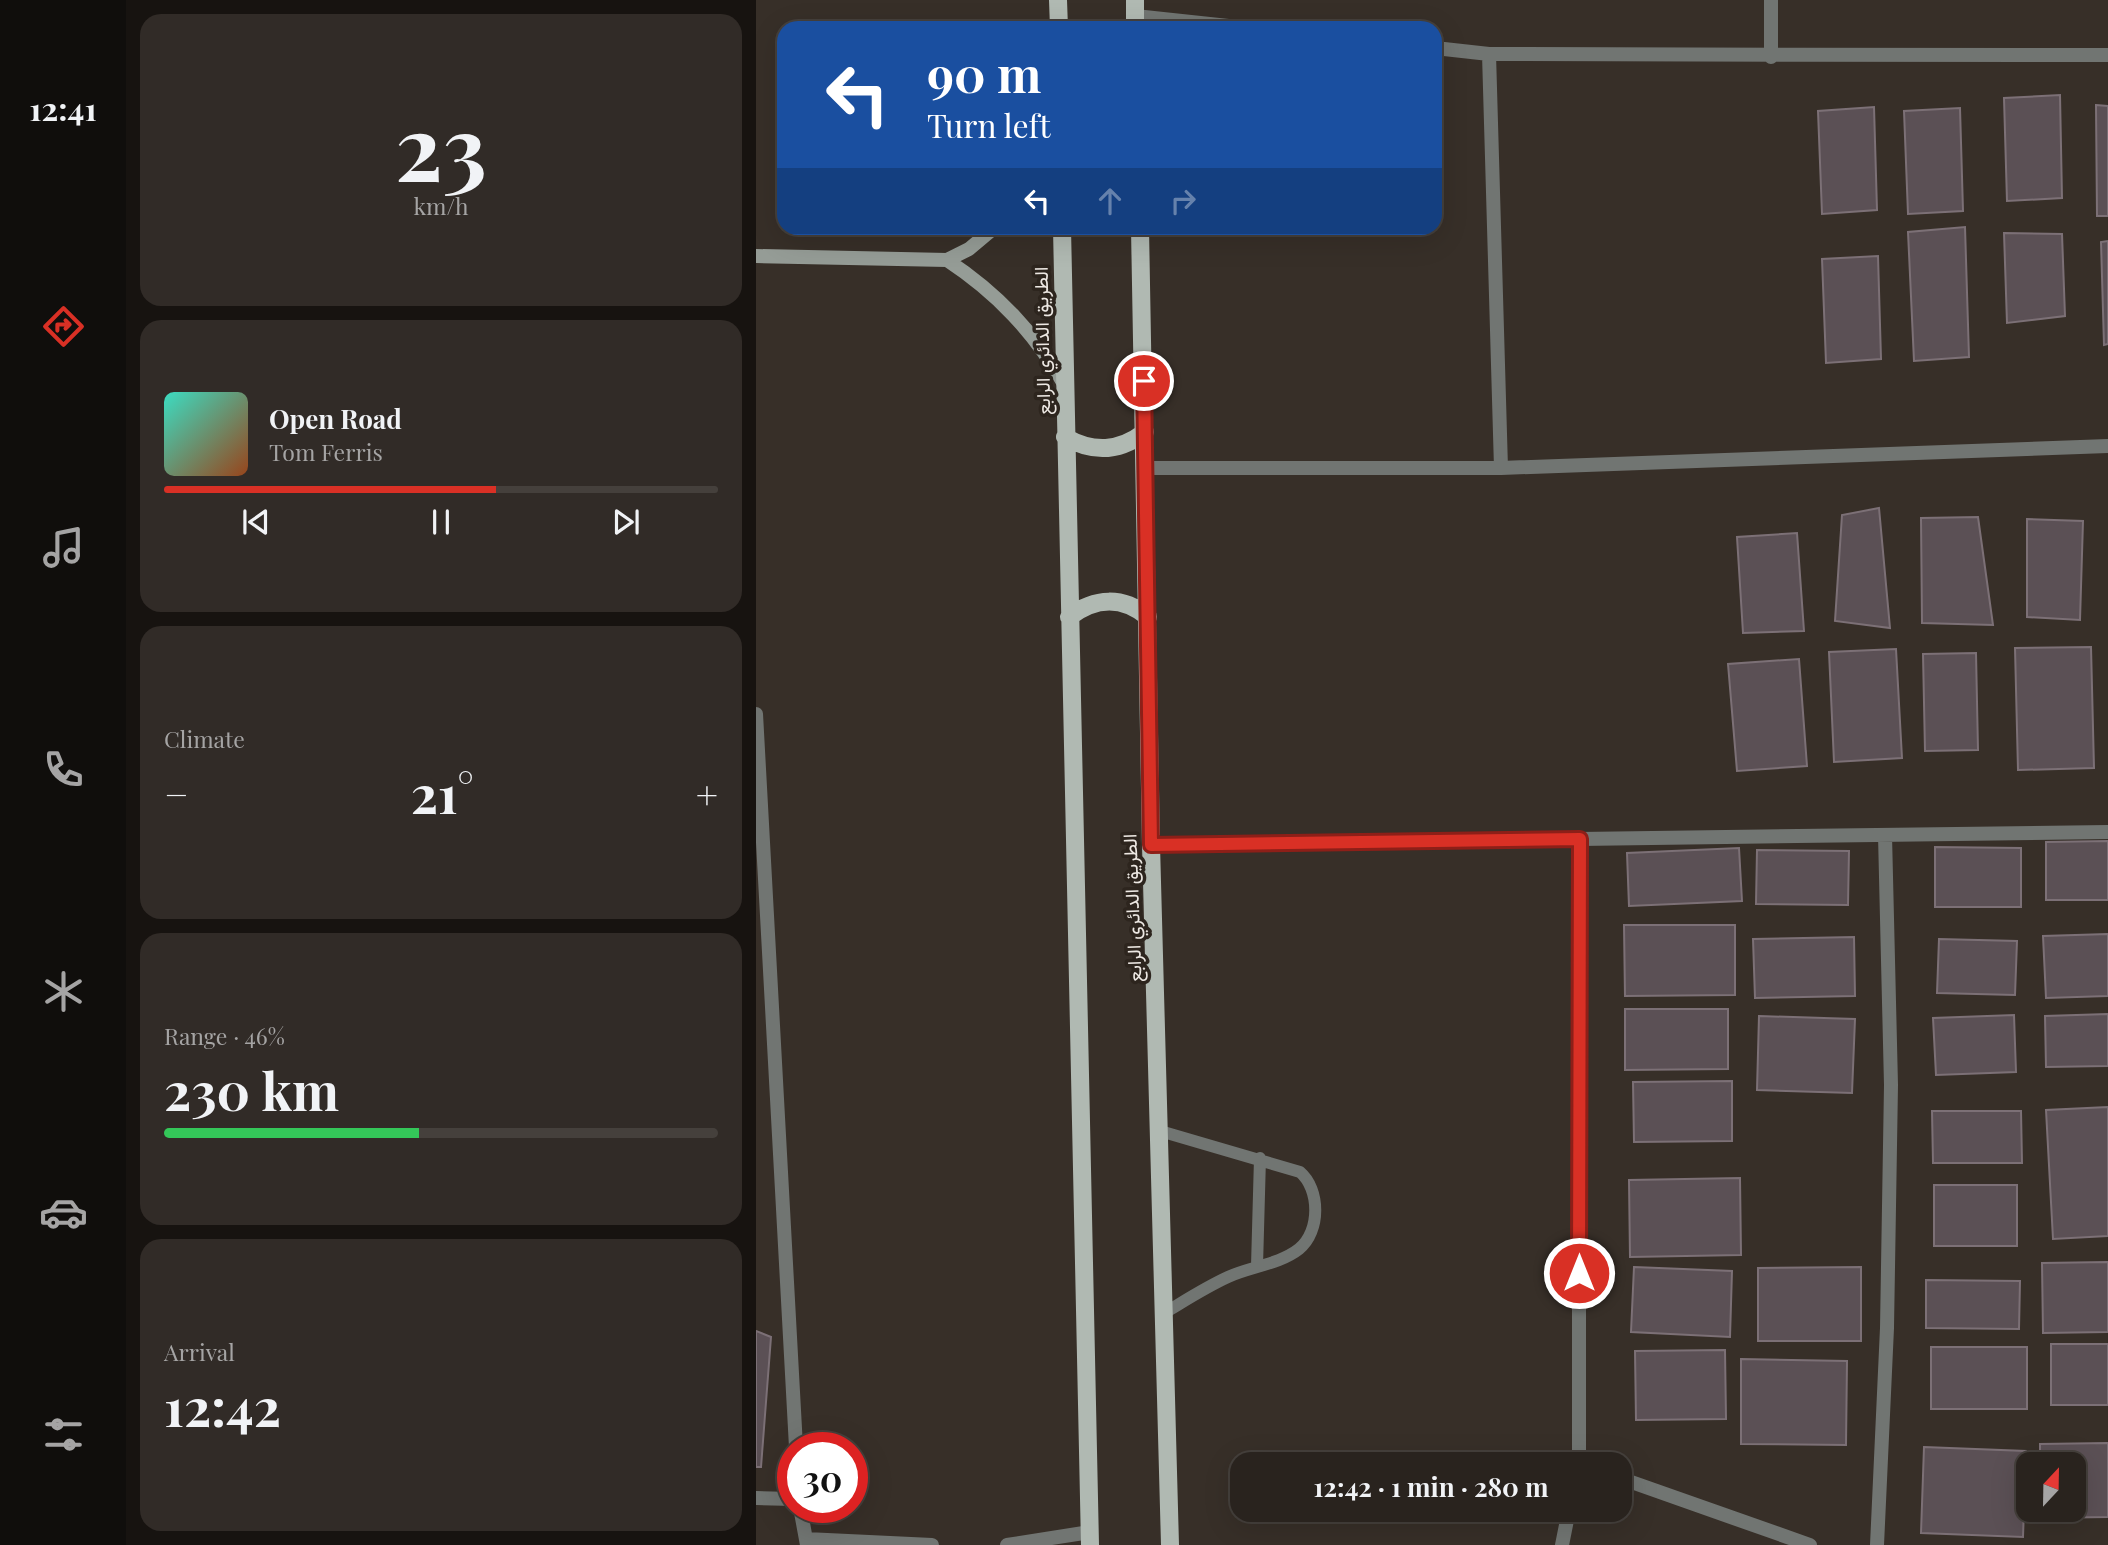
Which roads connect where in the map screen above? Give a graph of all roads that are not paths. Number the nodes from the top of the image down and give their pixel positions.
1 (1058, 0) edge
2 (1771, 0) edge
3 (1135, 15) edge
4 (1059, 21) edge
5 (1187, 21) edge
6 (1442, 49) edge
7 (1489, 54) junction
8 (2108, 55) edge
9 (1771, 57) junction
10 (986, 235) edge
11 (1062, 235) edge
12 (1140, 235) edge
13 (756, 256) edge
14 (947, 260) junction
15 (1064, 384) junction
16 (1145, 432) junction
17 (1065, 437) junction
18 (2108, 446) edge
19 (1146, 468) junction
20 (1501, 468) junction
21 (1148, 617) junction
22 (1069, 618) junction
23 (756, 714) edge
24 (2108, 832) edge
25 (1885, 835) junction
26 (1580, 839) junction
27 (1151, 845) junction
28 (760, 862) edge
29 (1160, 1131) junction
30 (1260, 1158) junction
31 (1257, 1266) junction
32 (1166, 1312) junction
33 (795, 1432) edge
34 (1580, 1452) edge
35 (1632, 1482) edge
36 (756, 1498) edge
37 (777, 1499) edge
38 (1567, 1522) edge
39 (803, 1523) edge
40 (1090, 1538) edge
41 (807, 1542) edge
42 (932, 1545) edge
43 (1007, 1545) edge
44 (1170, 1545) edge
45 (1562, 1545) edge
46 (1810, 1545) edge
47 (1877, 1545) edge

1 - 4 main road
2 - 9 street
3 - 5 street
6 - 7 street
7 - 9 street
7 - 20 street
8 - 9 street
10 - 14 street
11 - 15 main road, الطريق الدائري الرابع
12 - 16 main road, الطريق الدائري الرابع
13 - 14 street
14 - 15 street
15 - 17 main road, الطريق الدائري الرابع
16 - 17 main road
16 - 19 main road, الطريق الدائري الرابع
17 - 22 main road, الطريق الدائري الرابع
18 - 20 street
19 - 20 street
19 - 21 main road, الطريق الدائري الرابع
21 - 22 main road
21 - 27 main road, الطريق الدائري الرابع
22 - 40 main road, الطريق الدائري الرابع
23 - 28 street
24 - 25 street
25 - 26 street
25 - 47 street
26 - 27 street
26 - 34 street
27 - 29 main road, الطريق الدائري الرابع
28 - 33 street
29 - 30 lane
29 - 32 main road, الطريق الدائري الرابع
30 - 31 lane
30 - 31 lane
31 - 32 lane
32 - 44 main road, الطريق الدائري الرابع
35 - 46 street
36 - 37 street
38 - 45 street
39 - 41 street
40 - 43 street
41 - 42 street

